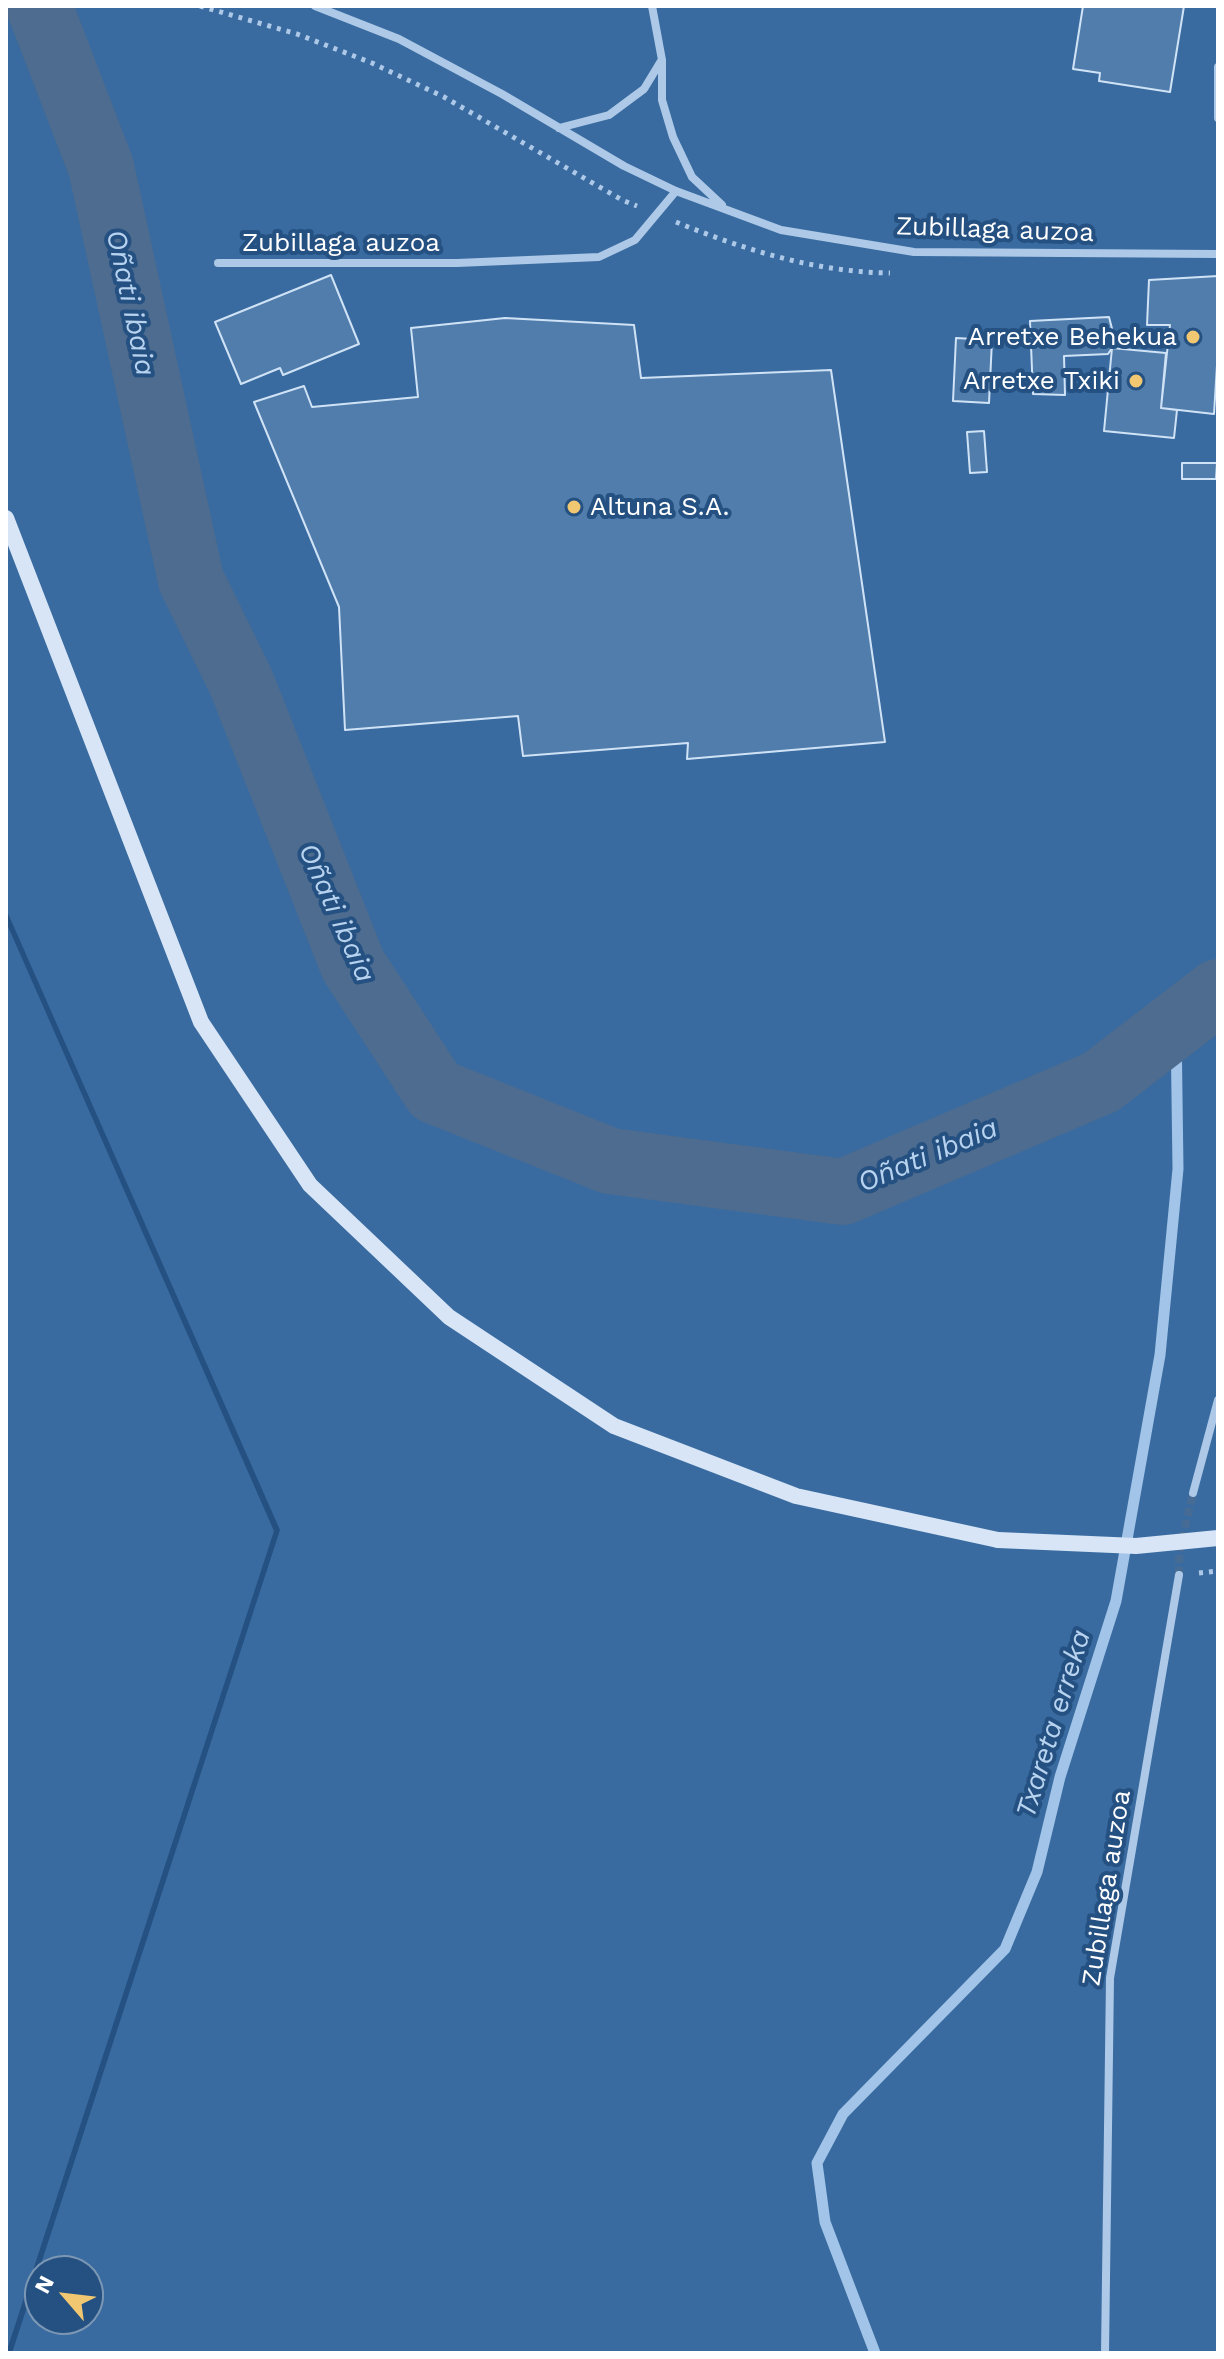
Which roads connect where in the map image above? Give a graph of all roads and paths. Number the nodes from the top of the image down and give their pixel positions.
1 (315, 6) edge
2 (652, 6) edge
3 (662, 60) junction
4 (1218, 67) edge
5 (1218, 118) edge
6 (559, 128) junction
7 (676, 191) junction
8 (727, 210) junction
9 (1218, 254) edge
10 (218, 263) dead end
11 (6, 518) edge
12 (1218, 1400) edge
13 (1193, 1493) tunnel mouth
14 (1218, 1538) edge
15 (1179, 1575) tunnel mouth
16 (1105, 2353) edge

1 - 6 street, Zubillaga auzoa
2 - 3 street, Zubillaga auzoa
3 - 6 street
3 - 8 street, Zubillaga auzoa
4 - 5 street
6 - 7 street, Zubillaga auzoa
7 - 8 street, Zubillaga auzoa
7 - 10 street, Zubillaga auzoa
8 - 9 street, Zubillaga auzoa
11 - 14 main road, bridge
12 - 13 street
15 - 16 street, Zubillaga auzoa

